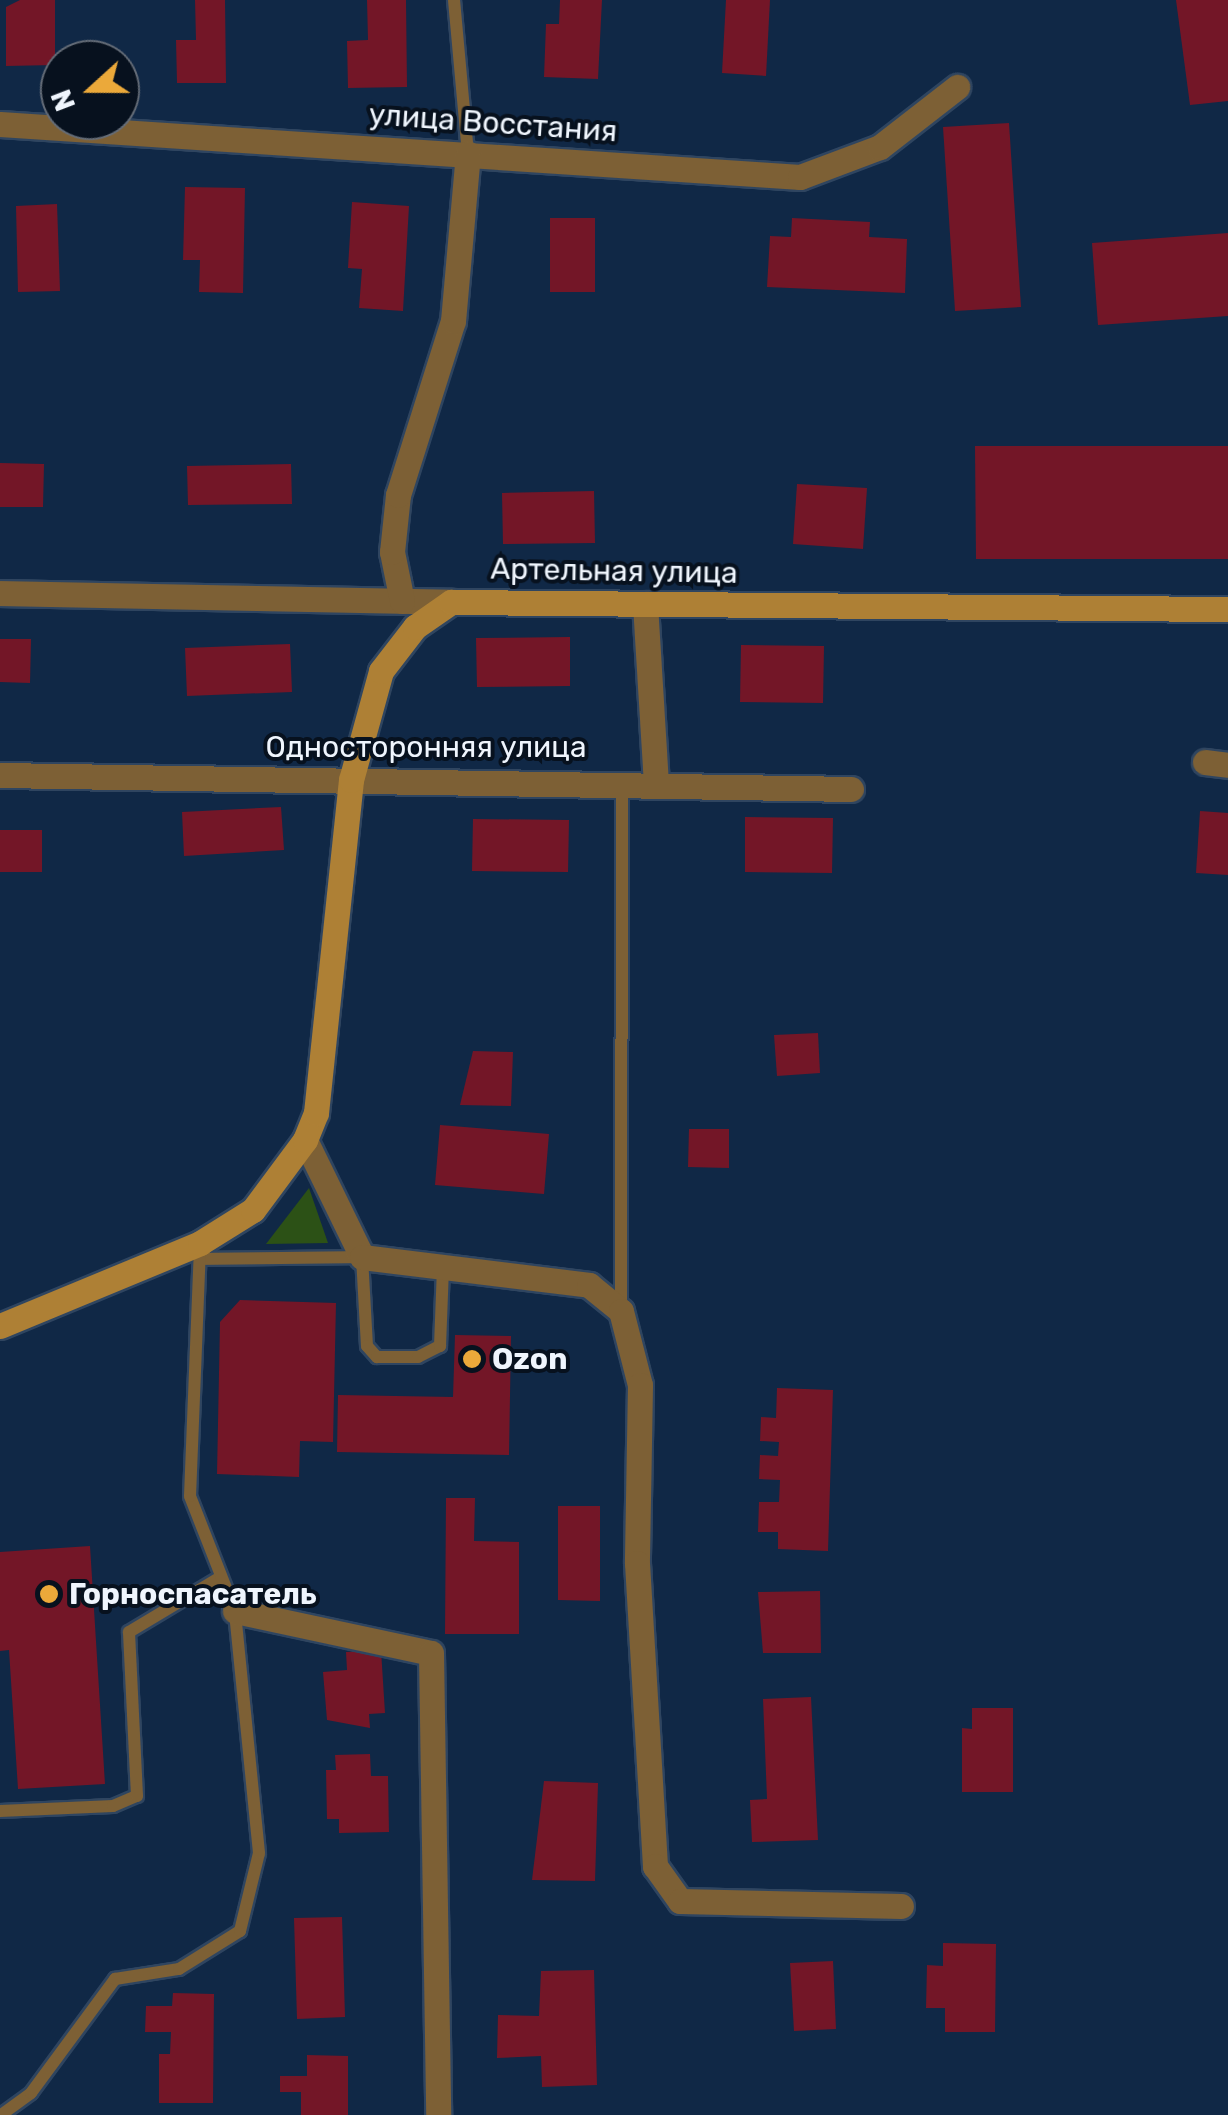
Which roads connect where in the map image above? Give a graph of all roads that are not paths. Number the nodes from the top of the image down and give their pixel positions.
1 (454, 0) edge
2 (956, 88) dead end
3 (0, 124) edge
4 (468, 154) junction
5 (0, 593) edge
6 (402, 601) junction
7 (451, 602) junction
8 (645, 604) junction
9 (1228, 609) edge
10 (0, 775) edge
11 (622, 779) junction
12 (351, 780) junction
13 (656, 782) junction
14 (851, 789) dead end
15 (304, 1140) junction
16 (200, 1251) junction
17 (362, 1257) junction
18 (443, 1268) junction
19 (621, 1311) junction
20 (0, 1326) edge
21 (221, 1576) junction
22 (235, 1611) junction
23 (0, 1810) edge
24 (902, 1906) dead end
25 (1, 2115) edge
26 (438, 2115) edge

1 - 4 lane
2 - 4 street, улица Восстания
3 - 4 street, улица Восстания
4 - 6 street
5 - 6 street, Артельная улица
6 - 7 street, Артельная улица
7 - 8 main road, Артельная улица
7 - 12 main road
8 - 9 main road, Артельная улица
8 - 13 street
10 - 12 street, Односторонняя улица
11 - 12 street, Односторонняя улица
11 - 13 street, Односторонняя улица
11 - 19 lane
12 - 15 main road
13 - 14 street, Односторонняя улица
15 - 16 main road
15 - 17 street
16 - 17 lane
16 - 20 main road
16 - 21 lane
17 - 18 street
17 - 18 lane
18 - 19 street
19 - 24 street
21 - 22 lane
21 - 23 lane
22 - 25 lane
22 - 26 street

